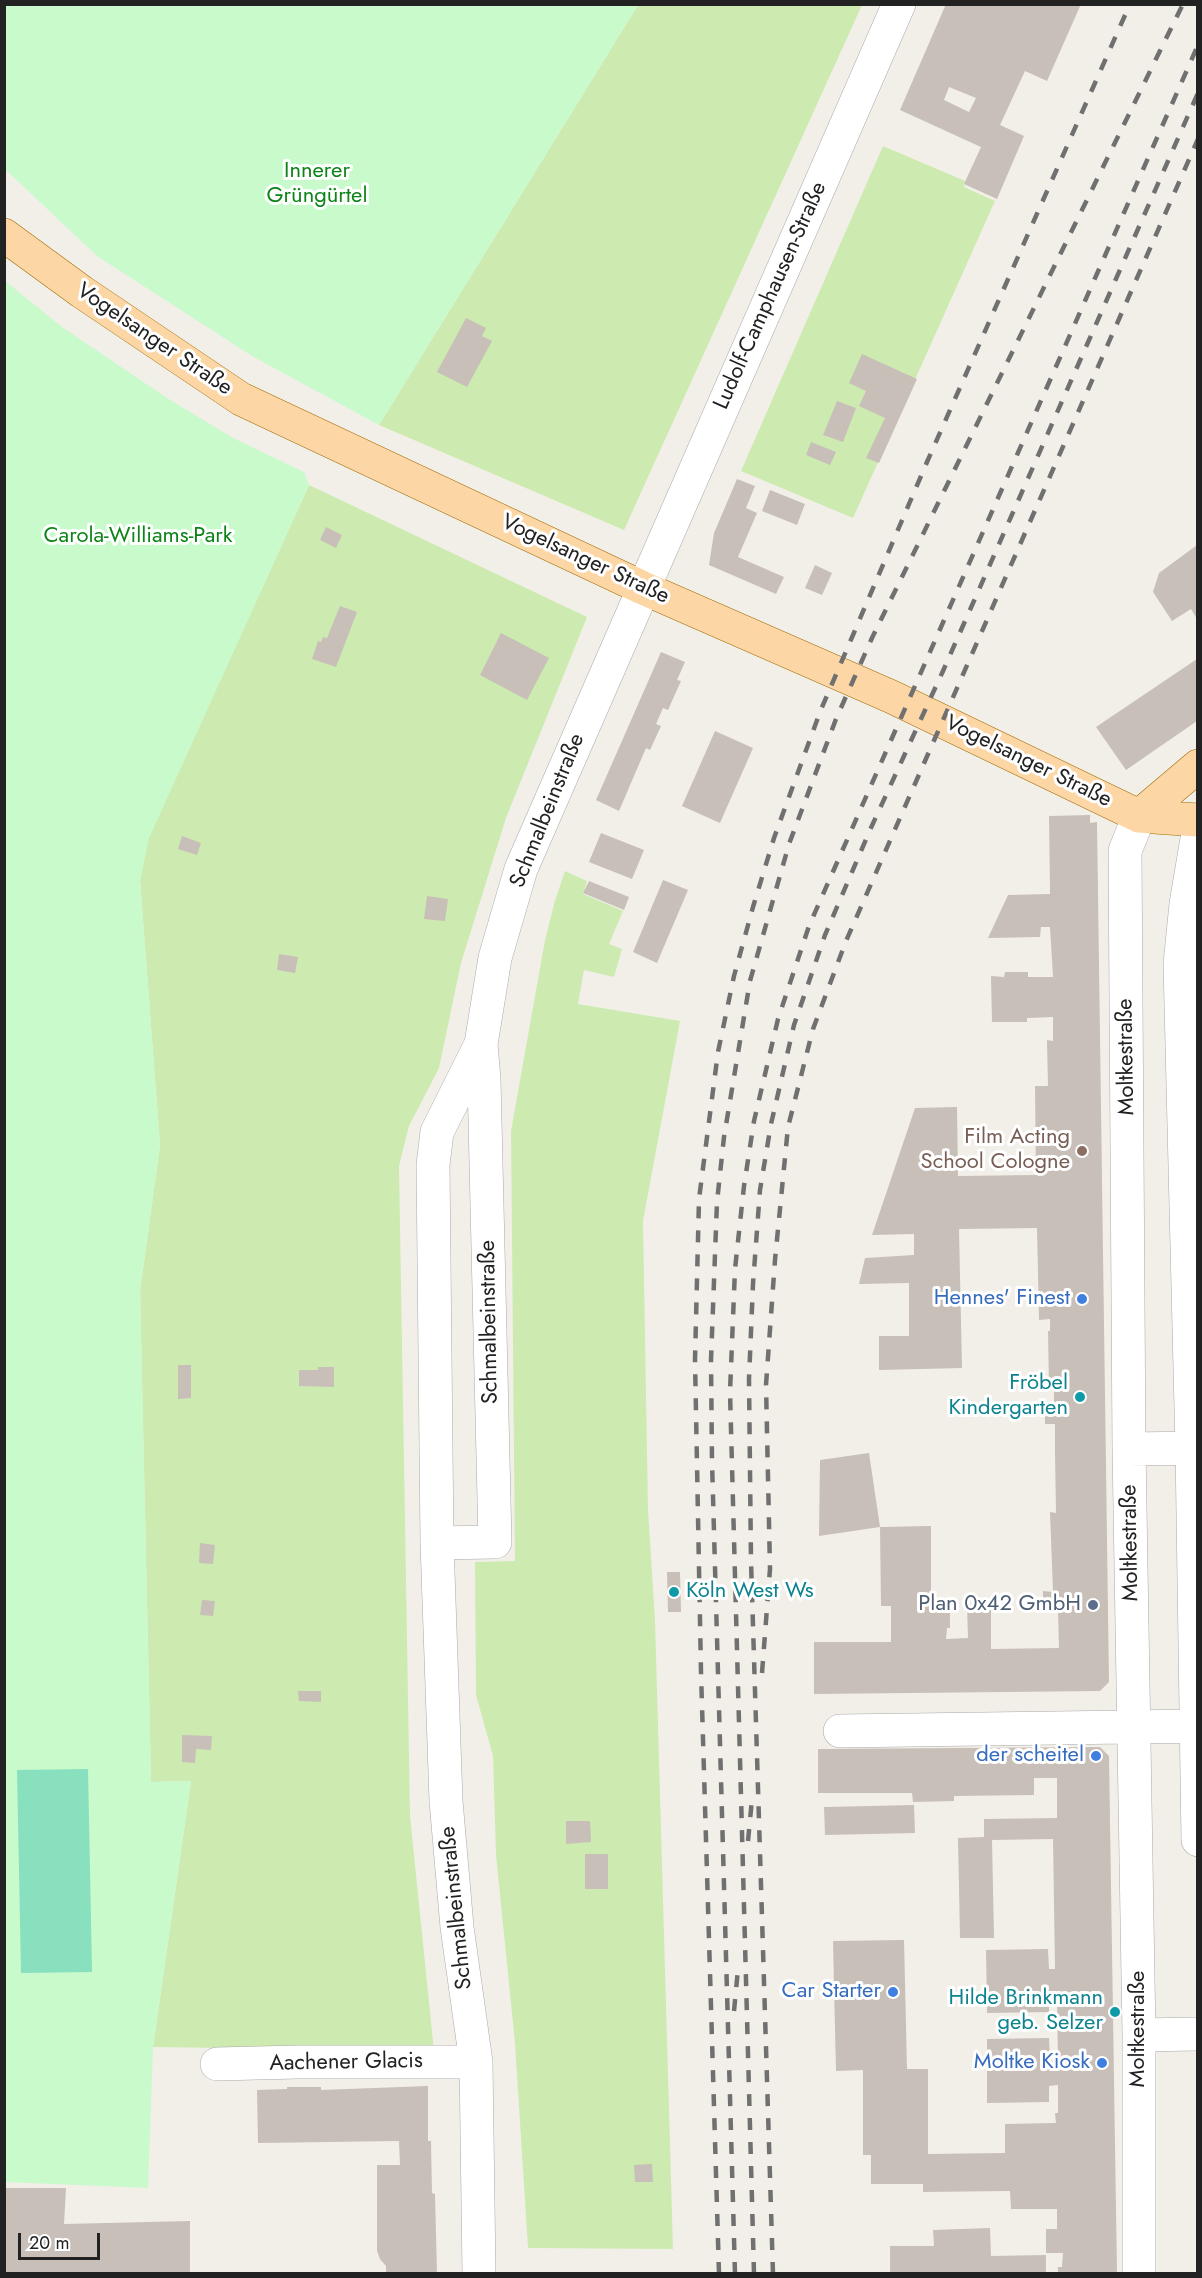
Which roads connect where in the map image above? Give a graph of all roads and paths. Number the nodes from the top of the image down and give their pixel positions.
1 (899, 4) edge
2 (4, 235) edge
3 (643, 588) junction
4 (1197, 766) edge
5 (1139, 816) junction
6 (1197, 820) edge
7 (1197, 833) edge
8 (482, 1044) junction
9 (1195, 1448) edge
10 (1129, 1449) junction
11 (437, 1543) junction
12 (1134, 1726) junction
13 (1197, 1726) edge
14 (840, 1731) dead end
15 (1197, 1840) edge
16 (1197, 2034) edge
17 (1139, 2035) junction
18 (476, 2062) junction
19 (217, 2064) dead end
20 (479, 2274) edge
21 (1139, 2274) edge

1 - 3 street, Ludolf-Camphausen-Straße
2 - 3 main road, Vogelsanger Straße
3 - 5 main road, Vogelsanger Straße
3 - 8 street, Schmalbeinstraße
4 - 5 main road
5 - 6 main road, Vogelsanger Straße
5 - 10 street, Moltkestraße
7 - 9 street
8 - 11 street, Schmalbeinstraße
8 - 11 street, Schmalbeinstraße
9 - 10 street
9 - 13 street
10 - 12 street, Moltkestraße
11 - 18 street, Schmalbeinstraße
12 - 13 street
12 - 14 street
12 - 17 street, Moltkestraße
13 - 15 street
16 - 17 street
17 - 21 street, Moltkestraße
18 - 19 street, Aachener Glacis
18 - 20 street, Schmalbeinstraße

